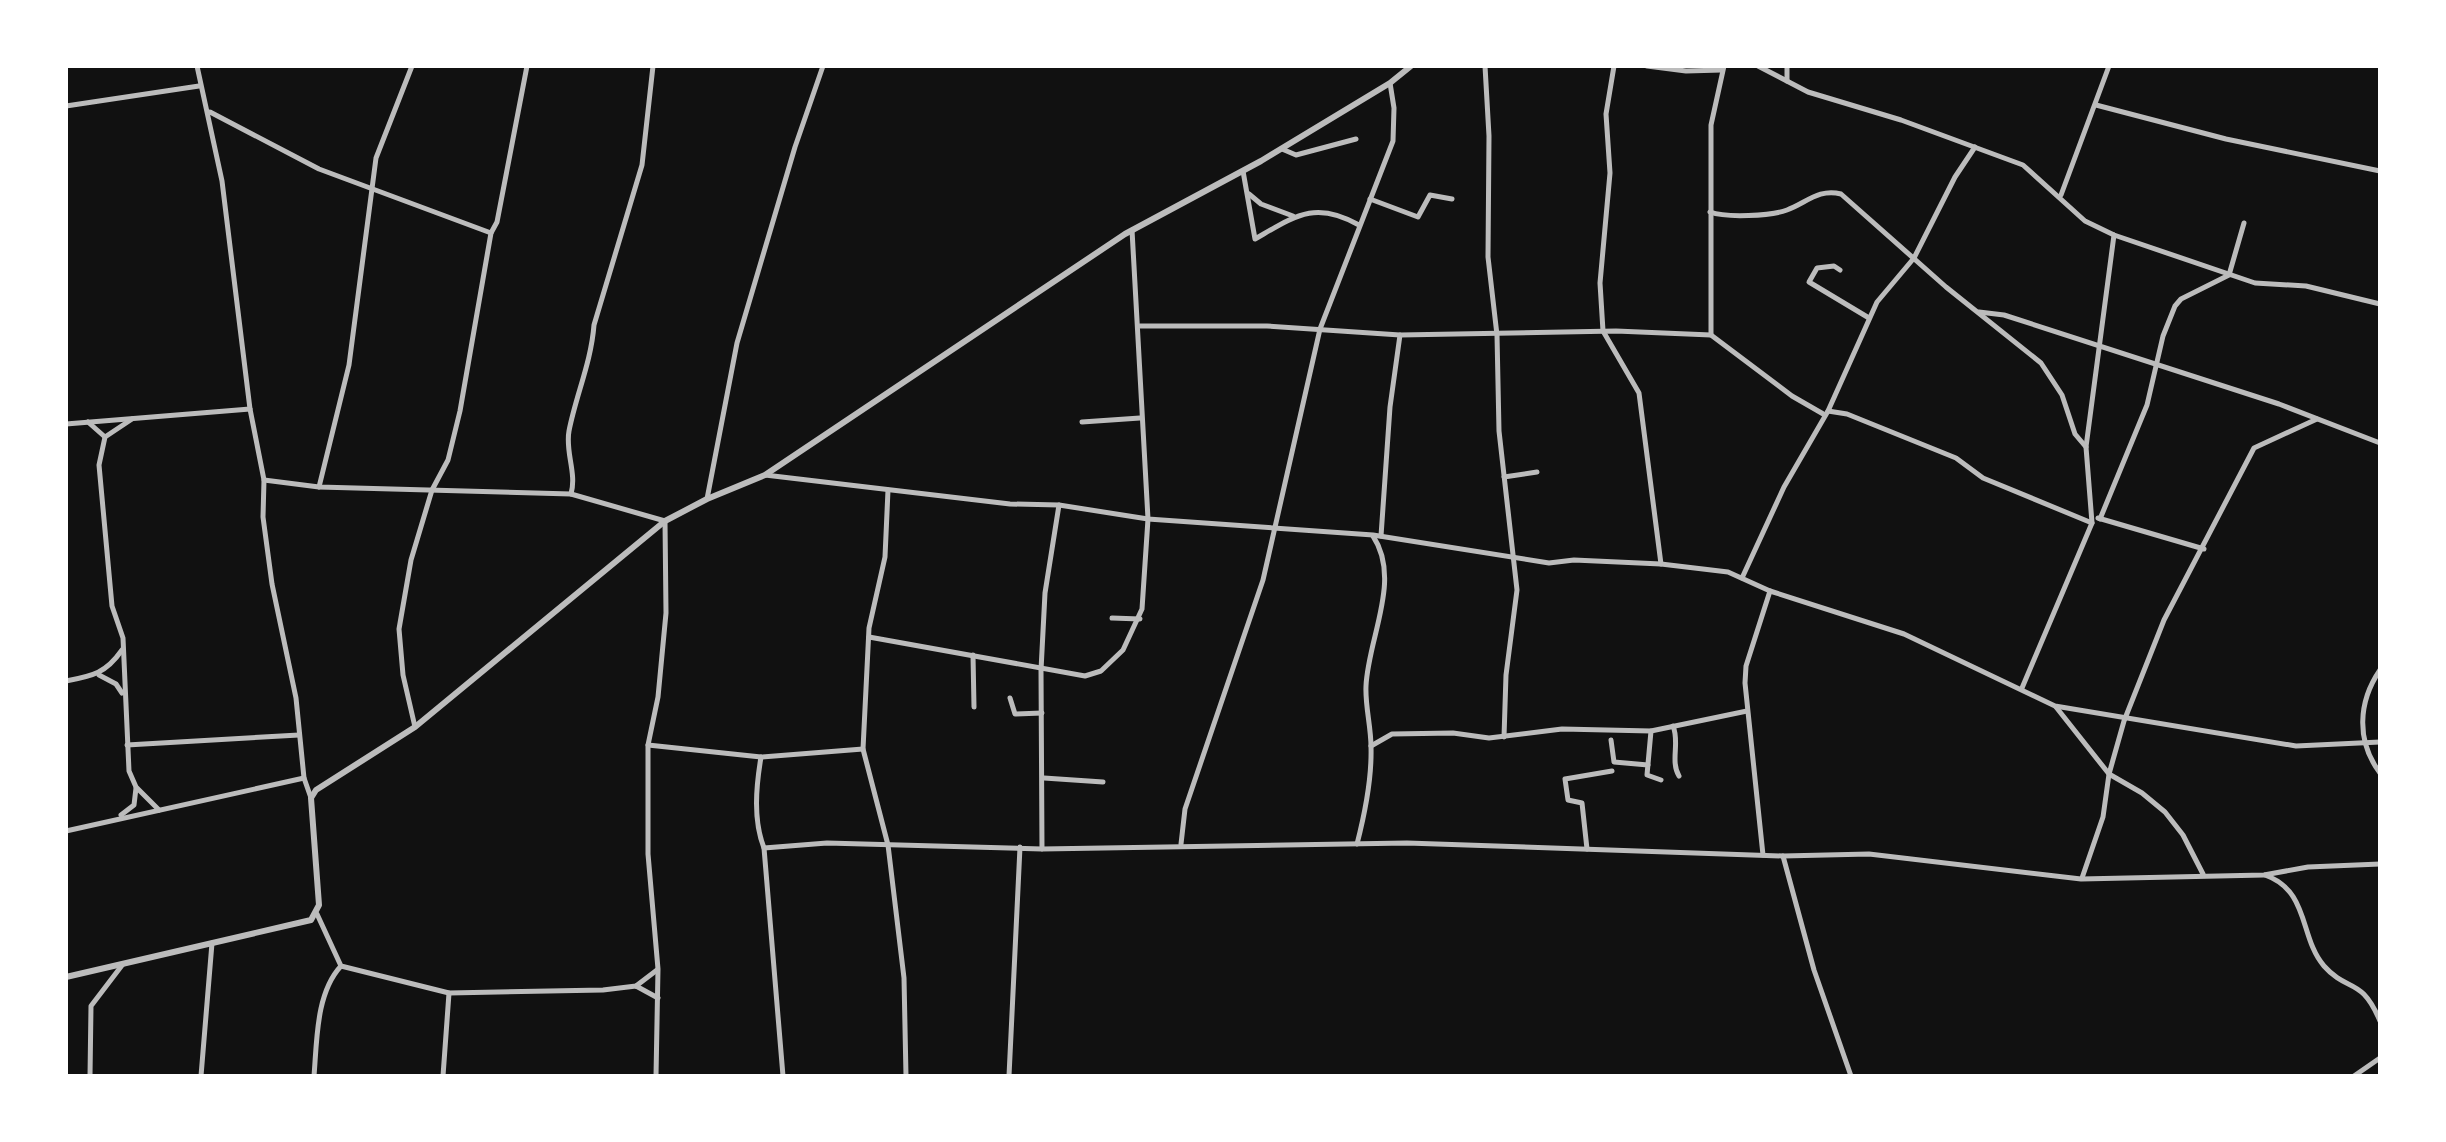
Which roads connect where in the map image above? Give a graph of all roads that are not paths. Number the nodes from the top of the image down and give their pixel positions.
1 (197, 66) edge
2 (412, 66) edge
3 (527, 66) edge
4 (653, 66) edge
5 (823, 66) edge
6 (1411, 66) edge
7 (1485, 66) edge
8 (1614, 66) edge
9 (1647, 66) edge
10 (1758, 66) edge
11 (1787, 66) edge
12 (2109, 66) edge
13 (1723, 68) edge
14 (1787, 81) junction
15 (1390, 83) junction
16 (199, 86) junction
17 (2096, 105) junction
18 (66, 106) edge
19 (209, 111) junction
20 (1356, 139) dead end
21 (1975, 147) junction
22 (1282, 149) junction
23 (1243, 171) junction
24 (2380, 171) edge
25 (372, 186) junction
26 (1247, 193) junction
27 (2061, 195) junction
28 (1370, 199) junction
29 (1452, 199) dead end
30 (1710, 212) junction
31 (1293, 217) junction
32 (2244, 223) dead end
33 (1359, 225) junction
34 (1132, 230) junction
35 (491, 233) junction
36 (2114, 235) junction
37 (1914, 258) junction
38 (1840, 270) dead end
39 (2229, 275) junction
40 (2380, 304) edge
41 (1979, 312) junction
42 (1869, 318) junction
43 (1140, 326) junction
44 (1320, 329) junction
45 (1603, 331) junction
46 (1400, 335) junction
47 (1497, 335) junction
48 (1711, 335) junction
49 (2097, 348) junction
50 (2158, 366) junction
51 (250, 409) junction
52 (1827, 413) junction
53 (1140, 418) junction
54 (132, 419) junction
55 (2317, 419) junction
56 (88, 422) junction
57 (1082, 422) dead end
58 (66, 424) edge
59 (105, 437) junction
60 (2380, 443) edge
61 (2086, 447) junction
62 (1537, 472) dead end
63 (765, 475) junction
64 (1504, 477) junction
65 (264, 480) junction
66 (319, 487) junction
67 (432, 490) junction
68 (888, 490) junction
69 (571, 494) junction
70 (707, 499) junction
71 (1059, 505) junction
72 (1148, 519) junction
73 (2095, 519) junction
74 (665, 521) junction
75 (1276, 529) junction
76 (1373, 535) junction
77 (1381, 536) junction
78 (2204, 549) junction
79 (1514, 556) junction
80 (1661, 564) junction
81 (1742, 578) junction
82 (1770, 591) junction
83 (1112, 618) dead end
84 (1140, 619) junction
85 (869, 637) junction
86 (123, 650) junction
87 (973, 655) junction
88 (1041, 670) junction
89 (2380, 670) edge
90 (99, 674) junction
91 (66, 681) edge
92 (2022, 688) junction
93 (123, 696) junction
94 (1010, 698) dead end
95 (2055, 706) junction
96 (974, 707) dead end
97 (1747, 711) junction
98 (1042, 713) junction
99 (2124, 721) junction
100 (1673, 726) junction
101 (415, 727) junction
102 (1651, 731) junction
103 (299, 735) junction
104 (1504, 737) junction
105 (1611, 740) dead end
106 (2380, 742) edge
107 (127, 745) junction
108 (648, 745) junction
109 (2364, 745) junction
110 (1371, 746) junction
111 (863, 749) junction
112 (761, 757) junction
113 (1648, 765) junction
114 (1612, 771) dead end
115 (2380, 773) edge
116 (2109, 774) junction
117 (1679, 776) dead end
118 (304, 778) junction
119 (1044, 778) junction
120 (1661, 780) dead end
121 (1103, 782) dead end
122 (136, 787) junction
123 (311, 798) junction
124 (159, 810) junction
125 (117, 818) junction
126 (66, 831) edge
127 (1181, 844) junction
128 (1357, 844) junction
129 (888, 845) junction
130 (1020, 847) junction
131 (764, 848) junction
132 (1042, 849) junction
133 (1587, 849) junction
134 (1763, 855) junction
135 (1783, 856) junction
136 (2380, 864) edge
137 (2203, 874) junction
138 (2264, 875) junction
139 (2081, 879) junction
140 (317, 914) junction
141 (212, 943) junction
142 (124, 962) junction
143 (341, 966) junction
144 (658, 969) junction
145 (66, 977) edge
146 (636, 986) junction
147 (449, 993) junction
148 (659, 998) junction
149 (2380, 1021) edge
150 (2380, 1058) edge
151 (90, 1076) edge
152 (201, 1076) edge
153 (314, 1076) edge
154 (443, 1076) edge
155 (656, 1076) edge
156 (783, 1076) edge
157 (906, 1076) edge
158 (1009, 1076) edge
159 (1851, 1076) edge
160 (2354, 1076) edge

1 - 16 street
2 - 25 street
3 - 35 street
4 - 69 street
5 - 70 street
6 - 15 street
7 - 47 street
8 - 45 street
9 - 13 street
10 - 14 street
11 - 14 street
12 - 17 street
13 - 30 street
14 - 21 street
15 - 22 street
15 - 28 street
16 - 18 street
16 - 19 street
17 - 24 street
17 - 27 street
19 - 25 street
19 - 51 street
20 - 22 street
21 - 27 street
21 - 37 street
22 - 23 street
23 - 26 street
23 - 34 street
25 - 35 street
25 - 66 street
26 - 31 street
26 - 31 street
27 - 36 street
28 - 29 street
28 - 33 street
30 - 37 street
30 - 48 street
31 - 33 street
32 - 39 street
33 - 44 street
34 - 43 street
34 - 63 street
35 - 67 street
36 - 39 street
36 - 49 street
37 - 41 street
37 - 42 street
38 - 42 street
39 - 40 street
39 - 50 street
41 - 49 street
41 - 61 street
42 - 52 street
43 - 44 street
43 - 53 street
44 - 46 street
44 - 75 street
45 - 47 street
45 - 48 street
45 - 80 street
46 - 47 street
46 - 77 street
47 - 64 street
48 - 52 street
49 - 50 street
49 - 61 street
50 - 55 street
50 - 73 street
51 - 54 street
51 - 65 street
52 - 73 street
52 - 81 street
53 - 57 street
53 - 72 street
54 - 56 street
54 - 59 street
55 - 60 street
55 - 78 street
56 - 58 street
56 - 59 street
59 - 86 street
61 - 73 street
62 - 64 street
63 - 68 street
63 - 70 street
64 - 79 street
65 - 66 street
65 - 103 street
66 - 67 street
67 - 69 street
67 - 101 street
68 - 71 street
68 - 85 street
69 - 74 street
70 - 74 street
71 - 72 street
71 - 88 street
72 - 75 street
72 - 84 street
73 - 78 street
73 - 92 street
74 - 101 street
74 - 108 street
75 - 76 street
75 - 127 street
76 - 77 street
76 - 110 street
77 - 79 street
78 - 99 street
79 - 80 street
79 - 104 street
80 - 81 street
81 - 82 street
82 - 92 street
82 - 97 street
83 - 84 street
84 - 88 street
85 - 87 street
85 - 111 street
86 - 90 street
86 - 93 street
87 - 88 street
87 - 96 street
88 - 98 street
89 - 109 street
90 - 91 street
90 - 93 street
92 - 95 street
93 - 107 street
94 - 98 street
95 - 99 street
95 - 116 street
97 - 100 street
97 - 134 street
98 - 119 street
99 - 109 street
99 - 116 street
100 - 102 street
100 - 117 street
101 - 123 street
102 - 104 street
102 - 113 street
103 - 107 street
103 - 118 street
104 - 110 street
105 - 113 street
106 - 109 street
107 - 122 street
108 - 112 street
108 - 144 street
109 - 115 street
110 - 128 street
111 - 112 street
111 - 129 street
112 - 131 street
113 - 120 street
114 - 133 street
116 - 137 street
116 - 139 street
118 - 123 street
118 - 124 street
119 - 121 street
119 - 132 street
122 - 124 street
122 - 125 street
123 - 140 street
124 - 125 street
125 - 126 street
127 - 128 street
127 - 132 street
128 - 133 street
129 - 130 street
129 - 131 street
129 - 157 street
130 - 132 street
130 - 158 street
131 - 156 street
133 - 134 street
134 - 135 street
135 - 139 street
135 - 159 street
136 - 138 street
137 - 138 street
137 - 139 street
138 - 149 street
140 - 141 street
140 - 143 street
141 - 142 street
141 - 152 street
142 - 145 street
142 - 151 street
143 - 147 street
143 - 153 street
144 - 146 street
144 - 148 street
146 - 147 street
146 - 148 street
147 - 154 street
148 - 155 street
150 - 160 street

